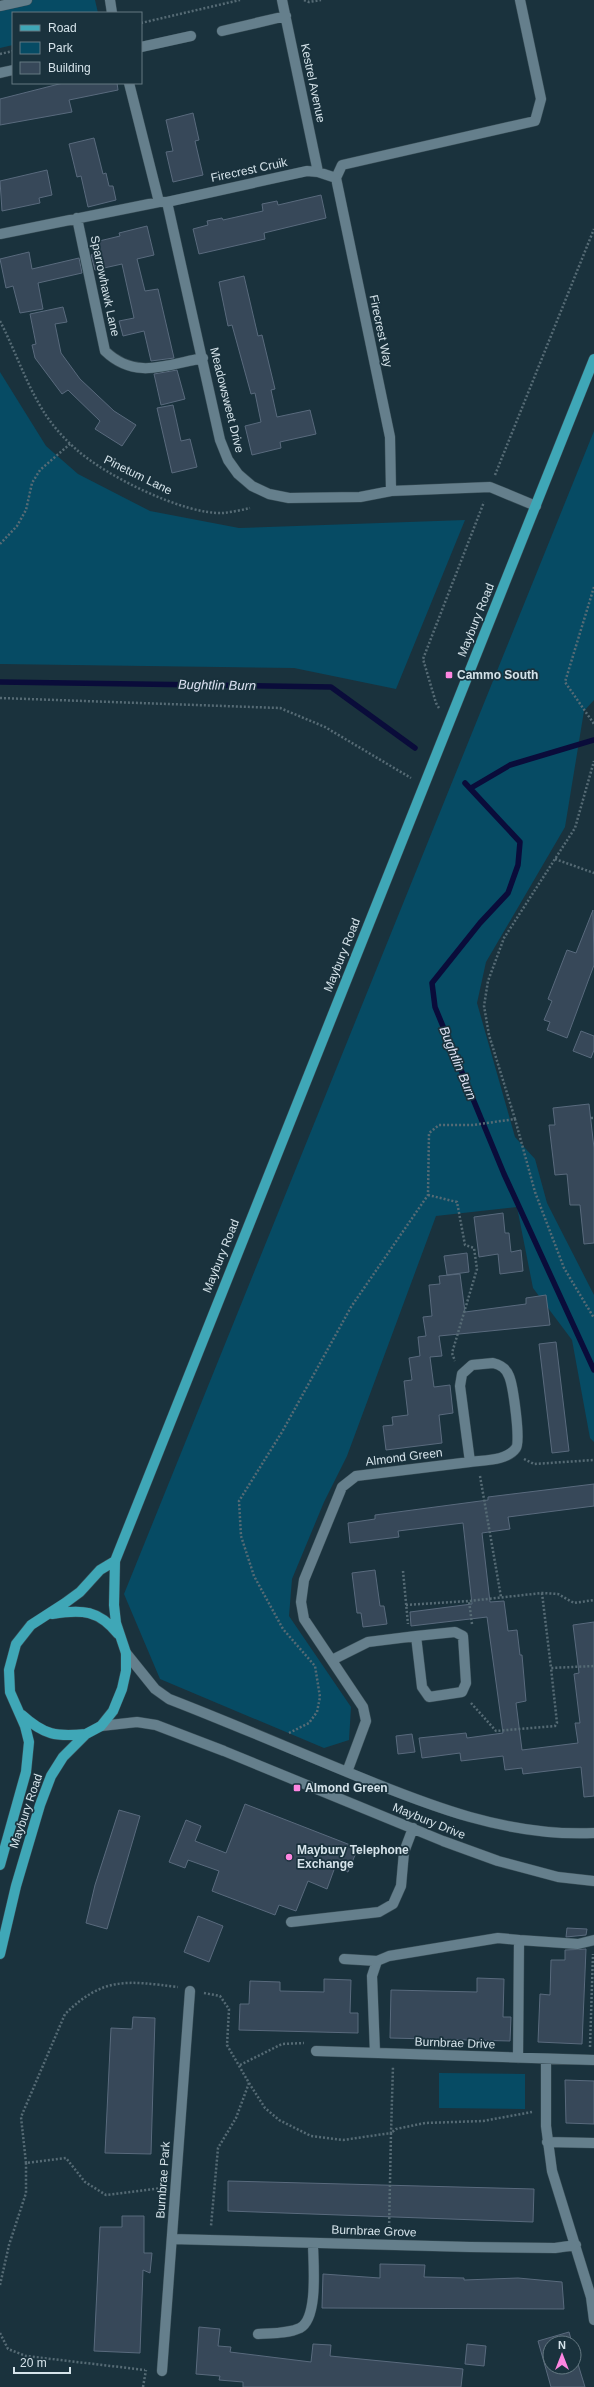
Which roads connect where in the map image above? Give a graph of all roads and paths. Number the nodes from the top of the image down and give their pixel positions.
1 (27, 0) edge
2 (110, 0) edge
3 (240, 0) edge
4 (282, 0) edge
5 (304, 0) edge
6 (321, 0) edge
7 (520, 0) edge
8 (0, 6) edge
9 (112, 12) edge
10 (286, 16) junction
11 (142, 23) edge
12 (222, 31) dead end
13 (191, 36) dead end
14 (142, 47) edge
15 (12, 51) edge
16 (0, 54) edge
17 (12, 70) edge
18 (0, 73) edge
19 (129, 84) edge
20 (318, 172) junction
21 (336, 178) junction
22 (163, 202) junction
23 (78, 218) junction
24 (594, 229) edge
25 (0, 234) edge
26 (0, 321) edge
27 (203, 358) junction
28 (594, 359) edge
29 (70, 444) junction
30 (490, 487) junction
31 (391, 491) junction
32 (536, 506) junction
33 (250, 508) dead end
34 (0, 544) edge
35 (594, 587) edge
36 (0, 698) edge
37 (449, 722) junction
38 (594, 724) edge
39 (594, 761) edge
40 (593, 767) edge
41 (424, 785) junction
42 (555, 859) junction
43 (594, 873) edge
44 (516, 1119) junction
45 (428, 1195) junction
46 (594, 1318) edge
47 (462, 1374) junction
48 (512, 1453) junction
49 (594, 1460) edge
50 (473, 1461) junction
51 (116, 1561) junction
52 (403, 1571) dead end
53 (542, 1593) junction
54 (501, 1597) junction
55 (470, 1600) junction
56 (594, 1600) edge
57 (406, 1605) junction
58 (48, 1614) junction
59 (413, 1636) junction
60 (463, 1636) junction
61 (122, 1640) junction
62 (126, 1653) junction
63 (332, 1660) junction
64 (594, 1666) edge
65 (551, 1668) junction
66 (462, 1692) junction
67 (19, 1712) junction
68 (101, 1726) junction
69 (86, 1734) junction
70 (280, 1744) junction
71 (348, 1772) junction
72 (413, 1828) junction
73 (594, 1833) edge
74 (0, 1865) edge
75 (594, 1881) edge
76 (291, 1922) dead end
77 (519, 1940) junction
78 (594, 1940) edge
79 (0, 1954) edge
80 (344, 1959) dead end
81 (377, 1960) junction
82 (190, 1991) joint
83 (220, 1996) dead end
84 (316, 2050) joint
85 (375, 2053) junction
86 (393, 2054) junction
87 (518, 2058) junction
88 (546, 2059) junction
89 (592, 2060) edge
90 (240, 2065) junction
91 (249, 2083) junction
92 (546, 2109) junction
93 (391, 2133) junction
94 (547, 2142) junction
95 (594, 2143) edge
96 (26, 2163) junction
97 (176, 2186) junction
98 (172, 2239) junction
99 (210, 2240) junction
100 (313, 2243) junction
101 (389, 2245) junction
102 (576, 2245) junction
103 (0, 2285) edge
104 (594, 2320) edge
105 (0, 2333) edge
106 (258, 2334) dead end
107 (145, 2370) dead end
108 (162, 2371) dead end

1 - 8 street
2 - 9 street
3 - 11 path
4 - 10 street, Kestrel Avenue
5 - 6 path
7 - 21 street
10 - 12 street
10 - 20 street, Kestrel Avenue
13 - 14 street
15 - 16 path
17 - 18 street
19 - 22 street, Meadowsweet Drive
20 - 21 street, Firecrest Cruik
20 - 22 street, Firecrest Cruik
21 - 31 street, Firecrest Way
22 - 23 street
22 - 27 street, Meadowsweet Drive
23 - 25 street
23 - 27 street, Sparrowhawk Lane
24 - 30 path
26 - 29 path, Pinetum Lane
27 - 31 street, Meadowsweet Drive
28 - 32 main road, Maybury Road
29 - 33 path, Pinetum Lane
29 - 34 path
30 - 31 street, Meadowsweet Drive
30 - 32 street, Meadowsweet Drive
30 - 37 path
32 - 37 main road, Maybury Road
35 - 38 path
36 - 41 path
37 - 41 main road, Maybury Road
39 - 40 path
40 - 42 path
41 - 51 main road, Maybury Road
42 - 43 path
42 - 44 path
44 - 45 path
44 - 46 path
45 - 47 path
45 - 70 path
47 - 48 street
47 - 50 street
48 - 49 path
48 - 50 street, Almond Green
50 - 54 path
50 - 63 street, Almond Green
51 - 58 main road, Maybury Road
51 - 61 main road, Maybury Road
52 - 57 path
53 - 54 path
53 - 56 path
53 - 65 path
54 - 55 path
55 - 57 path
55 - 60 path
57 - 59 path
58 - 61 main road, Maybury Road
58 - 67 main road, Maybury Road
59 - 60 street
59 - 63 street
59 - 66 street
60 - 66 street
61 - 62 main road, Maybury Road
62 - 68 main road, Maybury Road
62 - 70 street, Maybury Drive
63 - 71 street, Almond Green
64 - 65 path
65 - 66 path
67 - 69 main road, Maybury Road
67 - 74 main road, Maybury Road
68 - 69 main road, Maybury Road
68 - 72 street, Maybury Drive
69 - 79 main road, Maybury Road
70 - 71 street, Maybury Drive
71 - 73 street, Maybury Drive
72 - 75 street, Maybury Drive
72 - 76 street
77 - 78 street
77 - 81 street
77 - 87 street
78 - 89 path
80 - 81 street
81 - 85 street
82 - 96 path
82 - 97 street, Burnbrae Park
83 - 90 path
84 - 85 street, Burnbrae Drive
84 - 90 path
85 - 86 street, Burnbrae Drive
86 - 87 street, Burnbrae Drive
86 - 93 path
87 - 88 street, Burnbrae Drive
88 - 89 street, Burnbrae Drive
88 - 92 street
90 - 91 path
91 - 93 path
91 - 99 path
92 - 93 path
92 - 94 street
93 - 101 path
94 - 95 street
94 - 102 street
96 - 97 path
96 - 103 path
97 - 98 street, Burnbrae Park
98 - 99 street, Burnbrae Grove
98 - 108 street, Burnbrae Park
99 - 100 street, Burnbrae Grove
100 - 101 street, Burnbrae Grove
100 - 106 street
101 - 102 street, Burnbrae Grove
102 - 104 street
105 - 107 path

